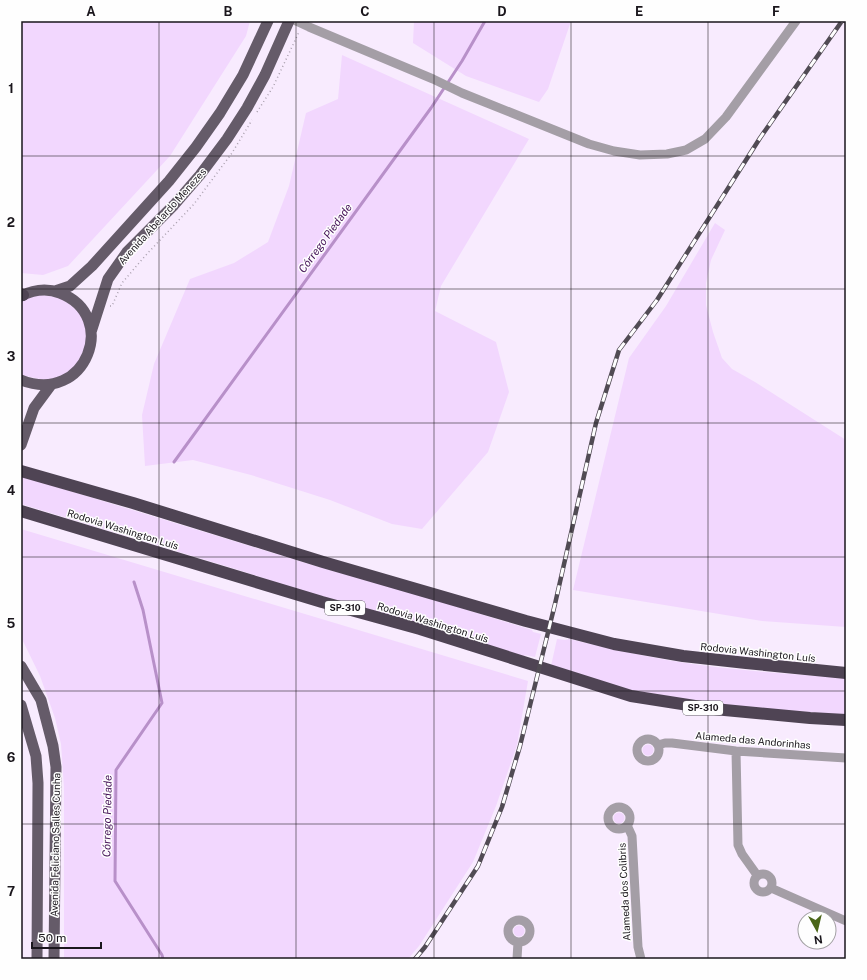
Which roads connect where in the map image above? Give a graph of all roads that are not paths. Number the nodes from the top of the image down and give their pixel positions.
1 (268, 21) edge
2 (289, 21) edge
3 (296, 21) edge
4 (796, 21) edge
5 (55, 291) junction
6 (22, 295) edge
7 (91, 332) junction
8 (21, 380) edge
9 (51, 385) junction
10 (21, 444) edge
11 (22, 471) edge
12 (21, 511) edge
13 (21, 666) edge
14 (846, 673) edge
15 (21, 705) edge
16 (846, 720) edge
17 (658, 745) dead end
18 (736, 751) junction
19 (846, 758) edge
20 (627, 825) dead end
21 (758, 875) junction
22 (770, 888) junction
23 (846, 921) edge
24 (518, 942) dead end
25 (37, 959) edge
26 (54, 959) edge
27 (517, 959) edge
28 (641, 959) edge

1 - 5 main road, Avenida Abelardo Menezes
2 - 7 main road, Avenida Abelardo Menezes
3 - 4 street
5 - 6 main road
5 - 7 main road
7 - 9 main road
8 - 9 main road
9 - 10 main road
11 - 14 highway, Rodovia Washington Luís
12 - 16 highway, Rodovia Washington Luís / SP-310
13 - 26 main road, Avenida Feliciano Salles Cunha
15 - 25 main road, Avenida Feliciano Salles Cunha
17 - 18 street, Alameda das Andorinhas
18 - 19 street, Alameda das Andorinhas
18 - 21 street
20 - 28 street, Alameda dos Colibris
21 - 22 street
21 - 22 street
22 - 23 street
24 - 27 street

